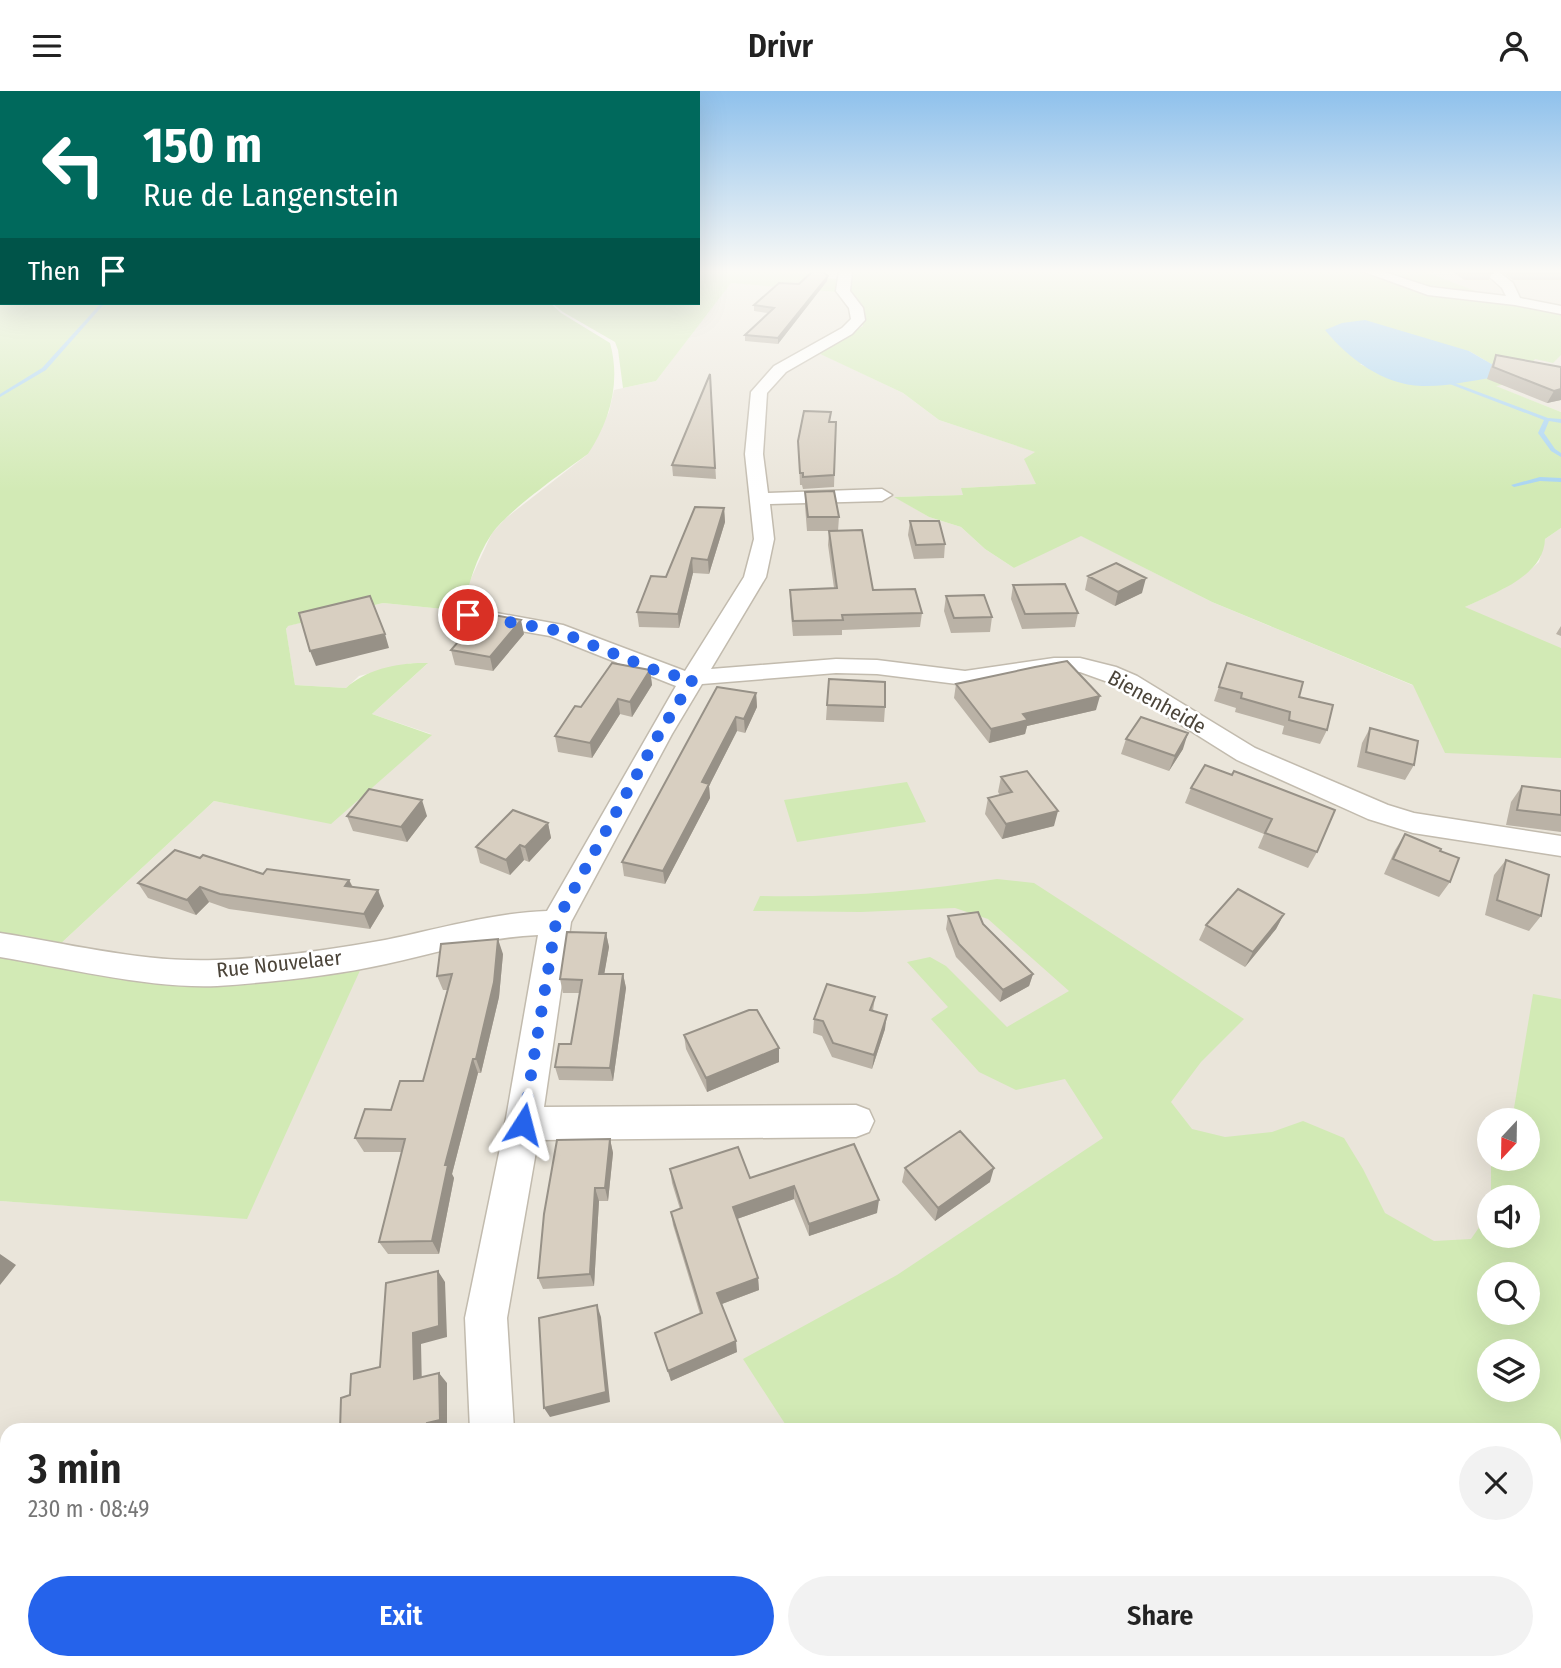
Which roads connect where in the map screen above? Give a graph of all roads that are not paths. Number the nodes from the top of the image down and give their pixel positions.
1 (823, 345) edge
2 (882, 495) dead end
3 (759, 499) junction
4 (468, 615) dead end
5 (693, 679) junction
6 (1561, 846) edge
7 (556, 922) junction
8 (0, 945) edge
9 (856, 1121) dead end
10 (523, 1124) junction
11 (492, 1423) edge

1 - 3 street
2 - 3 street
3 - 5 street
4 - 5 street, Bienenheide
5 - 6 street, Bienenheide
5 - 7 street
7 - 8 street, Rue Nouvelaer
7 - 10 street
9 - 10 street
10 - 11 street

